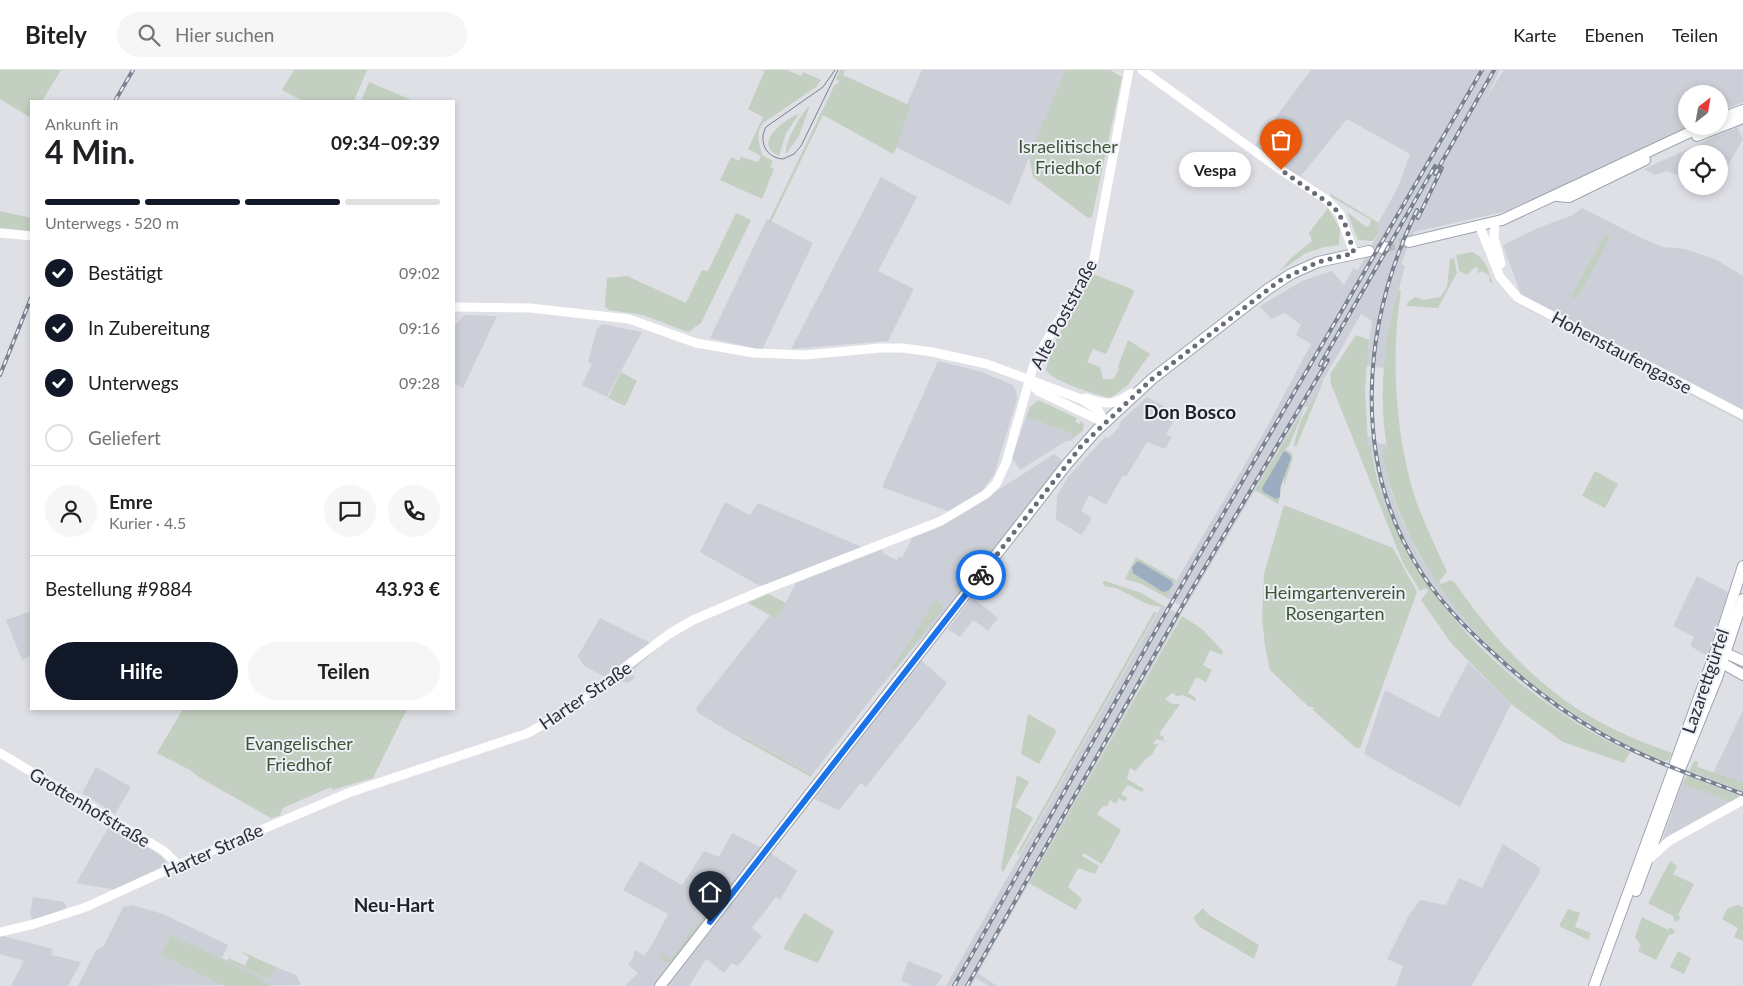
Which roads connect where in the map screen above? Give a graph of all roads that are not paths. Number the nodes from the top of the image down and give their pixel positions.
1 (1129, 70) edge
2 (1142, 70) edge
3 (1743, 110) edge
4 (1728, 115) edge
5 (1743, 118) edge
6 (1683, 135) edge
7 (1557, 196) junction
8 (1495, 223) junction
9 (1480, 227) junction
10 (0, 233) edge
11 (30, 236) edge
12 (1409, 242) tunnel mouth
13 (1369, 251) dead end
14 (1354, 253) junction
15 (1505, 284) junction
16 (455, 307) edge
17 (1152, 379) junction
18 (1029, 382) junction
19 (1074, 396) junction
20 (1743, 415) edge
21 (1105, 423) junction
22 (1743, 566) edge
23 (1743, 600) edge
24 (1721, 652) junction
25 (1743, 661) edge
26 (1722, 663) junction
27 (1743, 675) edge
28 (0, 753) edge
29 (1677, 769) junction
30 (1743, 800) edge
31 (1644, 860) junction
32 (178, 865) junction
33 (0, 932) edge
34 (660, 986) edge
35 (1594, 986) edge
36 (1601, 986) edge

1 - 18 main road, Alte Poststraße
2 - 14 main road
3 - 4 main road
5 - 7 main road
6 - 7 main road
7 - 8 main road
8 - 9 main road
8 - 15 main road
9 - 12 main road
9 - 15 main road, Hohenstaufengasse
10 - 11 main road
13 - 14 main road
14 - 17 main road
15 - 20 main road, Hohenstaufengasse
16 - 18 main road
17 - 19 main road
17 - 21 main road
18 - 19 main road
18 - 21 main road
18 - 32 main road, Harter Straße
19 - 21 main road
21 - 34 main road
22 - 24 main road, Lazarettgürtel
23 - 24 main road, Lazarettgürtel
24 - 25 main road
24 - 26 main road, Lazarettgürtel
24 - 29 main road, Lazarettgürtel
26 - 27 main road
26 - 29 main road, Lazarettgürtel
28 - 32 main road, Grottenhofstraße
29 - 31 main road, Lazarettgürtel
30 - 31 main road
31 - 35 main road
31 - 36 main road
32 - 33 main road, Harter Straße

